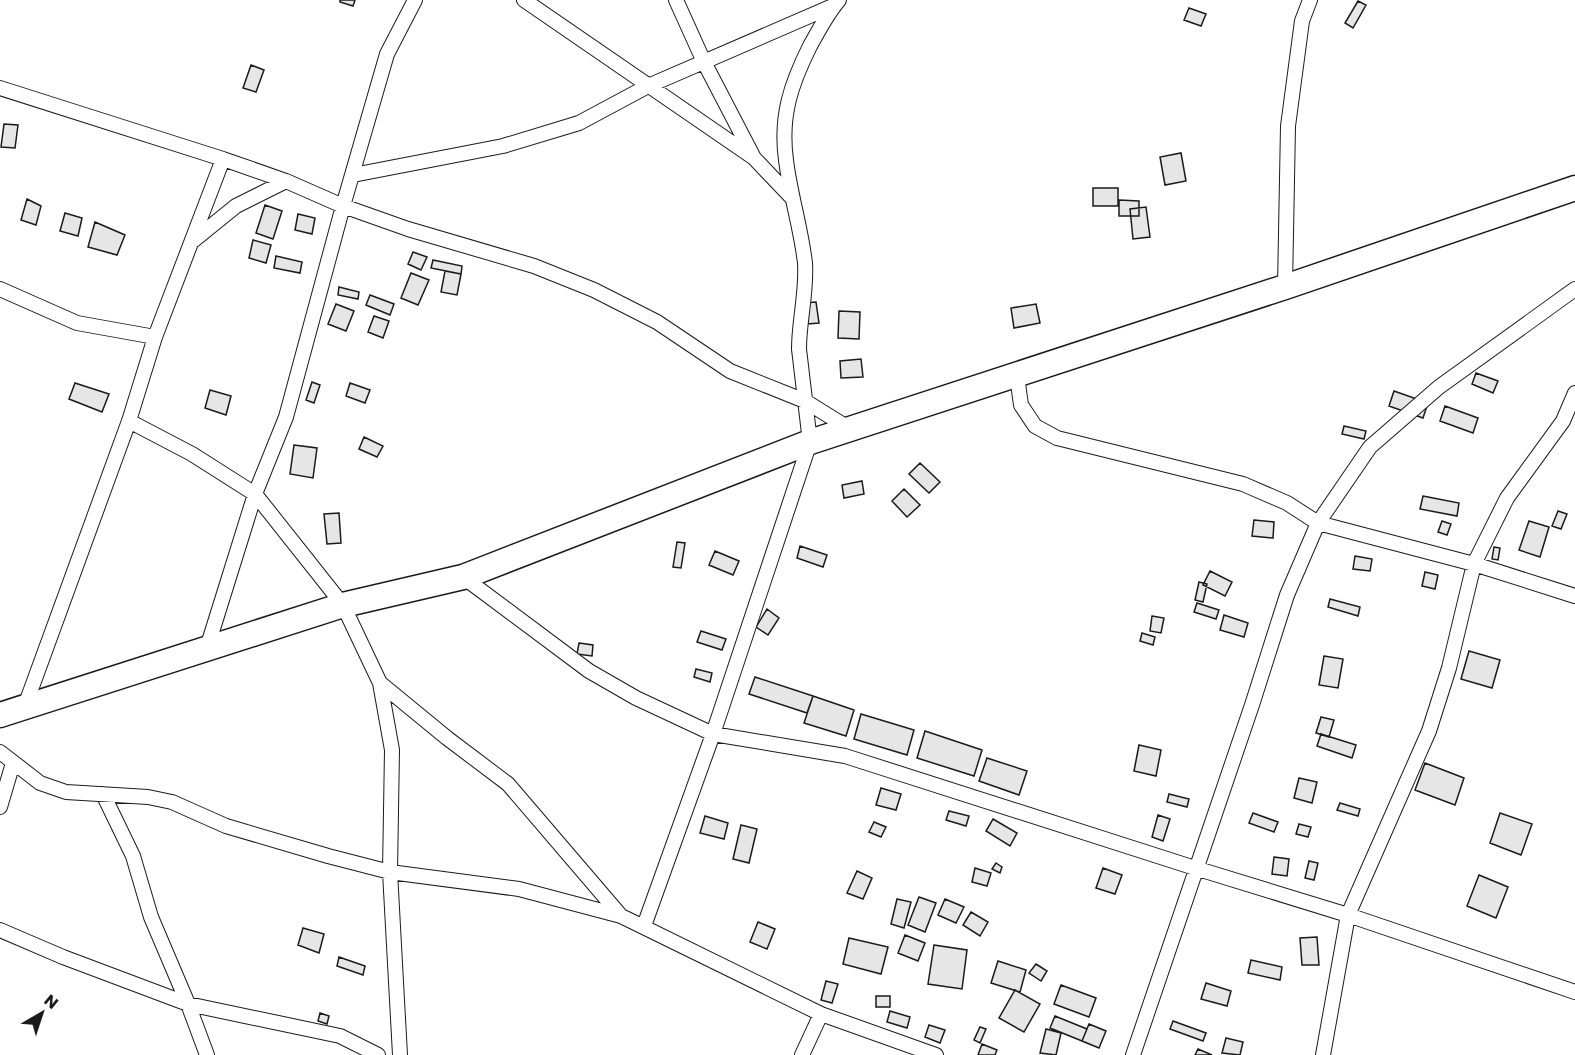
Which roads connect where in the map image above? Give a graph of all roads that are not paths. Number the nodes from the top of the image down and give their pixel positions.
1 (415, 0) edge
2 (524, 0) edge
3 (676, 0) edge
4 (1310, 0) edge
5 (837, 3) edge
6 (704, 62) junction
7 (648, 86) junction
8 (0, 88) edge
9 (754, 158) junction
10 (223, 159) junction
11 (353, 175) junction
12 (286, 181) junction
13 (1575, 188) edge
14 (794, 200) junction
15 (343, 206) junction
16 (192, 241) junction
17 (1285, 287) junction
18 (0, 289) edge
19 (1575, 289) edge
20 (154, 337) junction
21 (1017, 376) junction
22 (1575, 393) edge
23 (805, 401) junction
24 (129, 421) junction
25 (849, 429) junction
26 (810, 442) junction
27 (255, 494) junction
28 (1318, 523) junction
29 (1474, 564) junction
30 (463, 577) junction
31 (1575, 596) edge
32 (343, 605) junction
33 (207, 648) junction
34 (380, 683) junction
35 (26, 706) junction
36 (0, 715) edge
37 (713, 734) junction
38 (0, 752) edge
39 (13, 763) junction
40 (103, 794) junction
41 (0, 807) edge
42 (1195, 868) junction
43 (390, 872) junction
44 (1348, 915) junction
45 (621, 916) junction
46 (644, 926) junction
47 (0, 930) edge
48 (1575, 992) edge
49 (188, 1004) junction
50 (821, 1014) junction
51 (207, 1055) edge
52 (378, 1055) edge
53 (400, 1055) edge
54 (802, 1055) edge
55 (936, 1055) edge
56 (1133, 1055) edge
57 (1323, 1055) edge

1 - 11 street
2 - 7 street
3 - 6 street
4 - 17 street
5 - 6 street
5 - 14 street
6 - 7 street
6 - 9 street
7 - 9 street
7 - 11 street
8 - 10 street
9 - 14 street
10 - 12 street
10 - 16 street
11 - 15 street
12 - 15 street
12 - 16 street
13 - 17 highway
14 - 23 street
15 - 23 street
15 - 27 street
16 - 20 street
17 - 21 highway
18 - 20 street
19 - 28 street
20 - 24 street
21 - 25 highway
21 - 28 street
22 - 29 street
23 - 25 street
23 - 26 street
24 - 27 street
24 - 35 street
25 - 26 highway
26 - 30 highway
26 - 37 street
27 - 32 street
27 - 33 street
28 - 29 street
28 - 42 street
29 - 31 street
29 - 44 street
30 - 32 highway
30 - 37 street
32 - 33 highway
32 - 34 street
33 - 35 highway
34 - 43 street
34 - 45 street
35 - 36 highway
37 - 42 street
37 - 46 street
38 - 39 street
39 - 40 street
39 - 41 street
40 - 43 street
40 - 49 street
42 - 44 street
42 - 56 street
43 - 45 street
43 - 53 street
44 - 48 street
44 - 57 street
45 - 46 street
46 - 50 street
47 - 49 street
49 - 51 street
49 - 52 street
50 - 54 street
50 - 55 street

